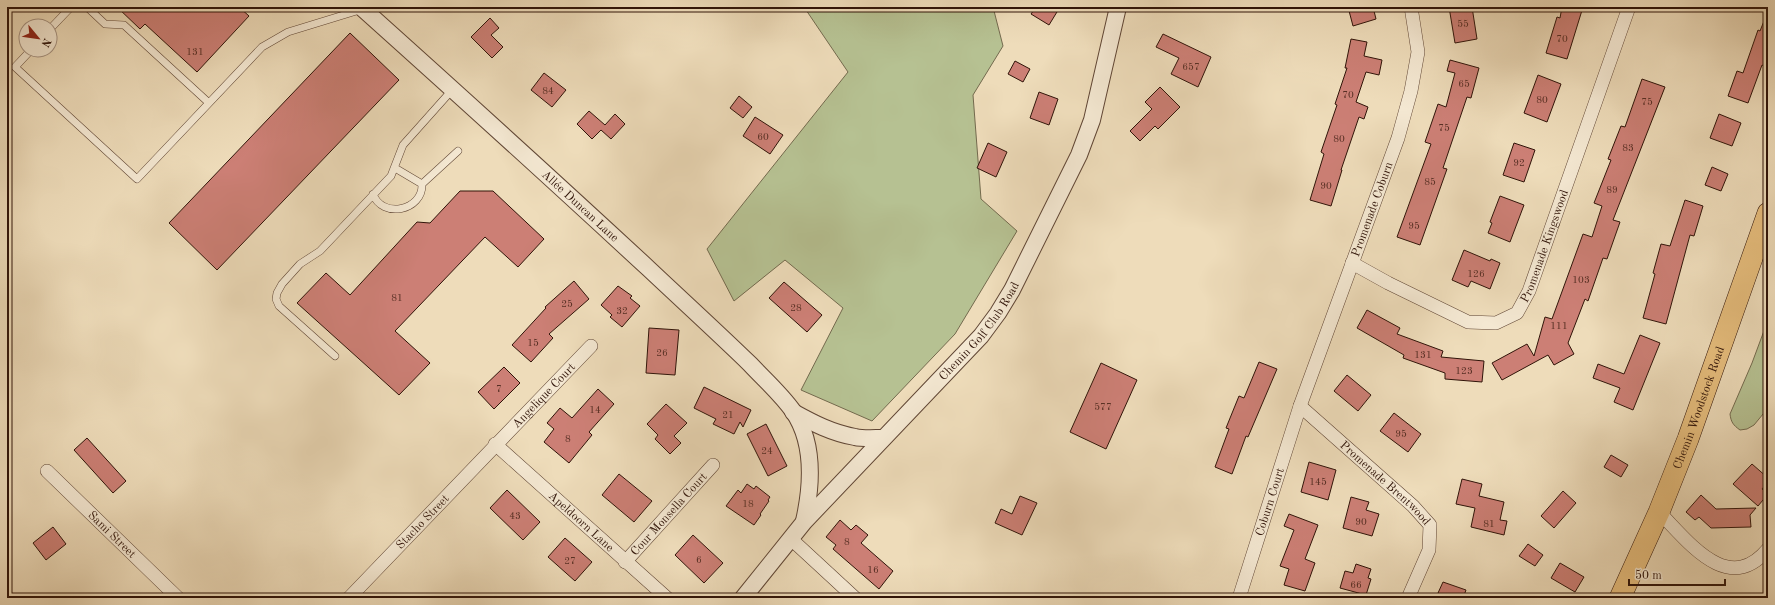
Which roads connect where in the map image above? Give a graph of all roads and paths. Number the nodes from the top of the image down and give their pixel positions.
1 (71, 7) edge
2 (87, 7) edge
3 (1118, 7) edge
4 (1411, 7) edge
5 (1629, 7) edge
6 (362, 8) edge
7 (58, 21) edge
8 (23, 58) edge
9 (7, 66) edge
10 (15, 67) junction
11 (453, 89) junction
12 (208, 103) junction
13 (458, 151) dead end
14 (395, 168) junction
15 (422, 184) junction
16 (373, 194) junction
17 (1768, 213) edge
18 (1352, 263) junction
19 (590, 346) dead end
20 (334, 356) dead end
21 (1300, 406) junction
22 (793, 412) junction
23 (883, 438) junction
24 (495, 444) junction
25 (713, 465) dead end
26 (47, 471) dead end
27 (1659, 512) junction
28 (804, 522) junction
29 (790, 538) junction
30 (1768, 549) edge
31 (625, 562) junction
32 (178, 598) edge
33 (350, 598) edge
34 (667, 598) edge
35 (743, 598) edge
36 (855, 598) edge
37 (1240, 598) edge
38 (1408, 598) edge
39 (1620, 598) edge

1 - 7 lane
2 - 12 lane
3 - 23 street, Chemin Golf Club Road
4 - 18 street, Promenade Coburn
5 - 18 street, Promenade Kingswood
6 - 11 street, Allée Duncan Lane
6 - 12 lane
8 - 10 lane
9 - 10 lane
10 - 12 lane
11 - 14 lane
11 - 22 street, Allée Duncan Lane
13 - 15 lane
14 - 15 lane
14 - 16 lane
15 - 16 lane
16 - 20 lane
17 - 27 main road, Chemin Woodstock Road
18 - 21 street, Promenade Coburn
19 - 24 street, Angelique Court
21 - 37 street, Coburn Court
21 - 38 street, Promenade Brentwood
22 - 23 street
22 - 28 street
23 - 28 street, Chemin Golf Club Road
24 - 31 street, Apeldoorn Lane
24 - 33 street, Stacho Street
25 - 31 street, Cour Monsella Court
26 - 32 street, Sami Street
27 - 30 street
27 - 39 main road, Chemin Woodstock Road
28 - 29 street, Chemin Golf Club Road
29 - 35 street, Chemin Golf Club Road
29 - 36 street
31 - 34 street, Apeldoorn Lane

